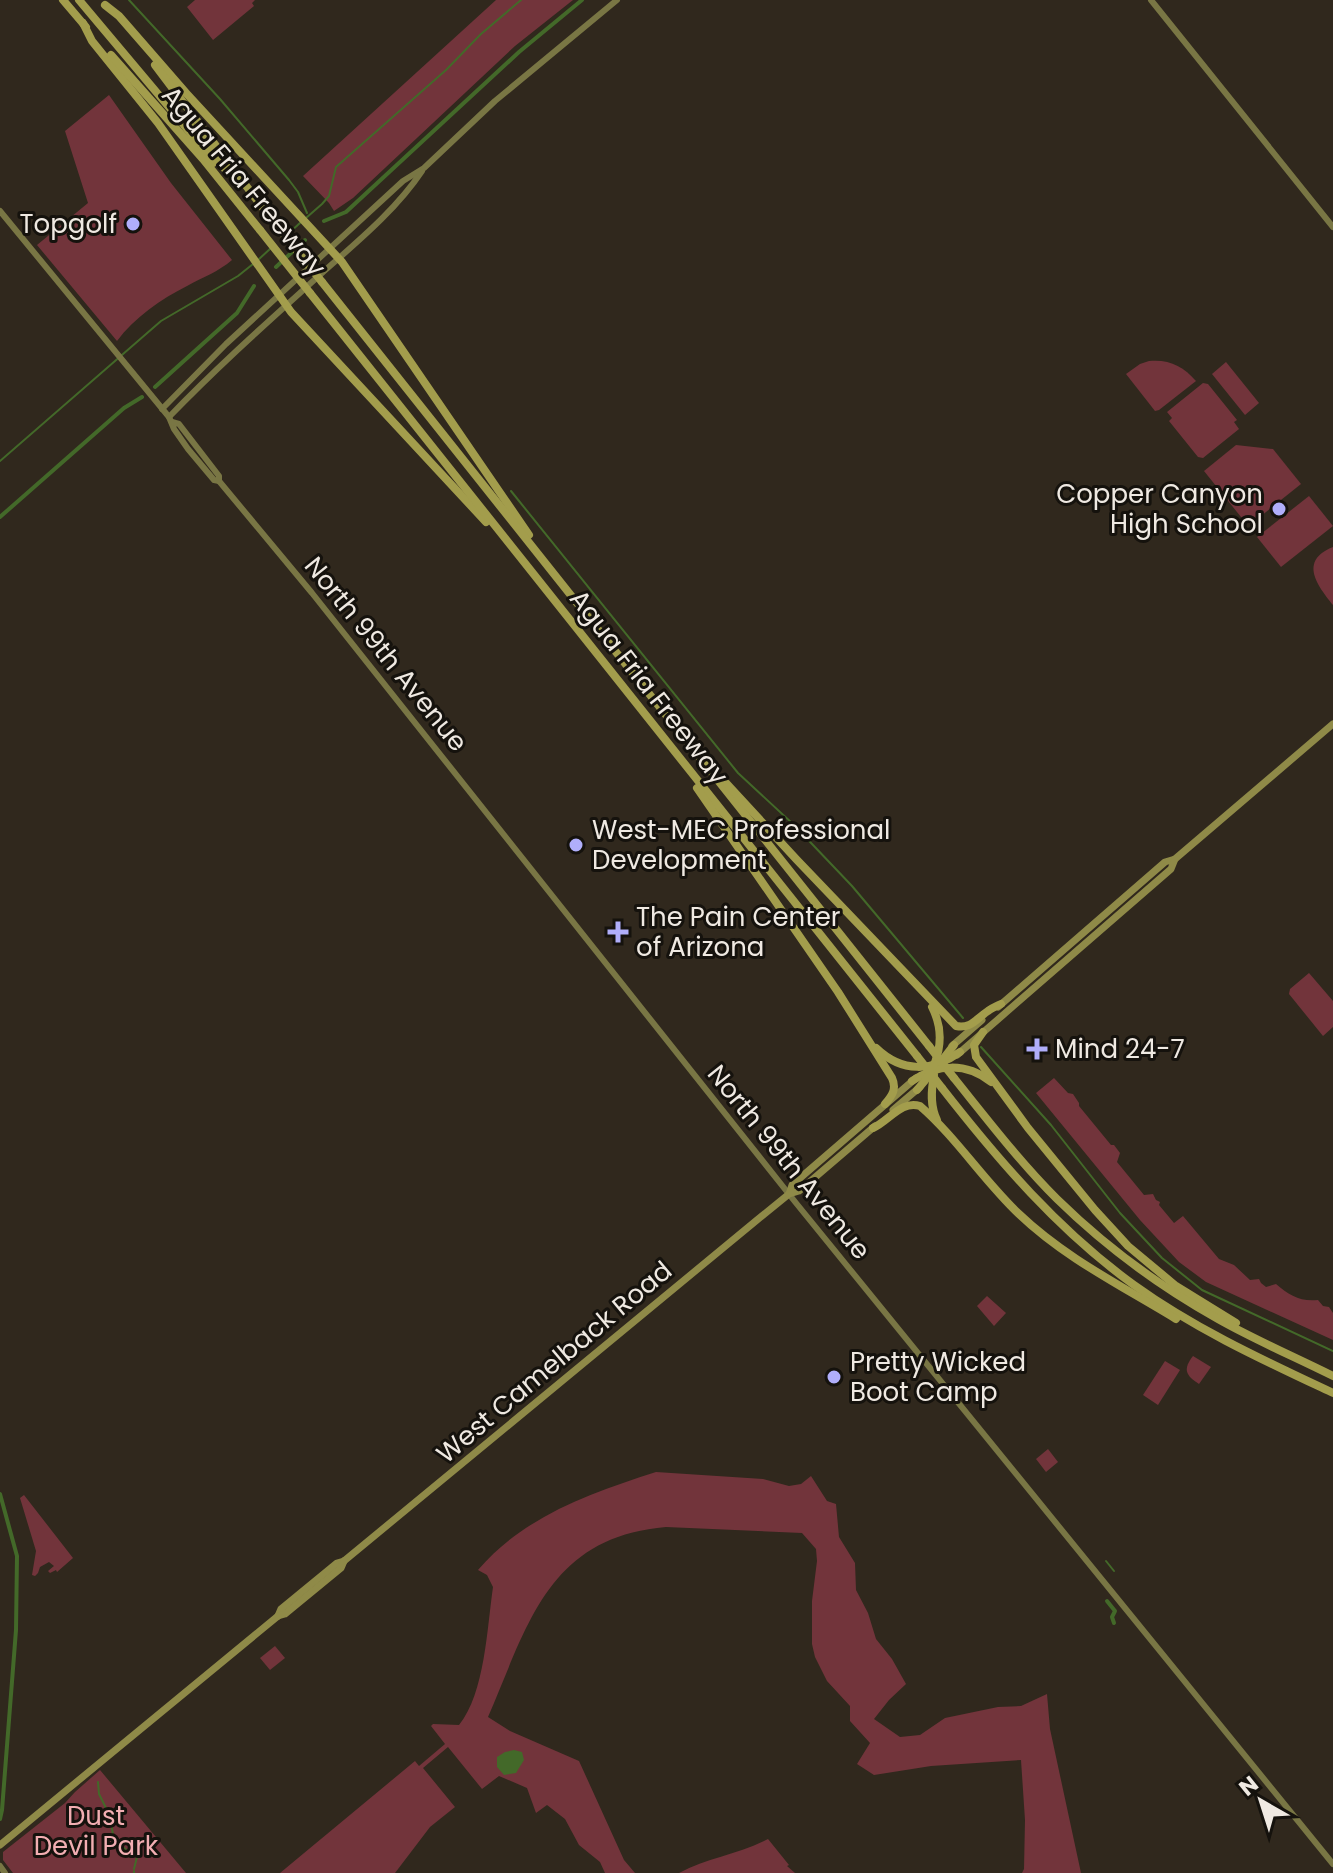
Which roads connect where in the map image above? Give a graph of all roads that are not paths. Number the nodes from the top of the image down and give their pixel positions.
1 (63, 0) edge
2 (82, 0) edge
3 (617, 0) edge
4 (1151, 0) edge
5 (103, 2) edge
6 (83, 23) junction
7 (424, 168) junction
8 (251, 192) junction
9 (239, 203) junction
10 (0, 211) edge
11 (1333, 227) edge
12 (330, 247) junction
13 (339, 258) junction
14 (276, 291) junction
15 (286, 305) junction
16 (162, 409) junction
17 (171, 419) junction
18 (551, 570) junction
19 (538, 580) junction
20 (1333, 724) edge
21 (681, 733) junction
22 (668, 743) junction
23 (1175, 859) junction
24 (1110, 921) junction
25 (1074, 941) junction
26 (1030, 990) junction
27 (924, 994) junction
28 (1001, 1004) junction
29 (983, 1032) junction
30 (870, 1042) junction
31 (957, 1048) junction
32 (936, 1067) junction
33 (914, 1086) junction
34 (998, 1088) junction
35 (885, 1104) junction
36 (873, 1128) junction
37 (941, 1128) junction
38 (789, 1194) junction
39 (1274, 1347) junction
40 (1263, 1359) junction
41 (1333, 1376) edge
42 (1333, 1393) edge
43 (344, 1561) junction
44 (278, 1616) junction
45 (0, 1845) edge
46 (1333, 1864) edge
47 (0, 1866) edge
48 (5, 1873) edge

1 - 6 highway, Agua Fria Freeway
2 - 8 highway
2 - 9 highway
3 - 7 main road
4 - 11 main road
5 - 8 highway, Agua Fria Freeway
5 - 12 highway
6 - 9 highway, Agua Fria Freeway
6 - 14 highway
7 - 12 main road
7 - 13 main road
8 - 18 highway, Agua Fria Freeway, bridge
9 - 19 highway, Agua Fria Freeway, bridge
10 - 16 main road, North 99th Avenue
12 - 13 highway
12 - 14 main road
13 - 15 main road
13 - 18 highway
14 - 15 highway
14 - 16 main road
15 - 17 main road
15 - 19 highway
16 - 17 main road, North 99th Avenue
17 - 38 main road, North 99th Avenue
18 - 21 highway, Agua Fria Freeway
19 - 22 highway, Agua Fria Freeway
20 - 23 main road
21 - 27 highway
21 - 39 highway, Agua Fria Freeway, bridge
22 - 30 highway
22 - 40 highway, Agua Fria Freeway, bridge
23 - 24 main road
23 - 25 main road
24 - 25 main road
24 - 26 main road
25 - 26 main road
25 - 28 main road
26 - 29 main road
27 - 28 highway
27 - 32 highway
28 - 31 main road
29 - 31 main road
29 - 34 highway
30 - 32 highway
30 - 35 highway
31 - 32 highway
32 - 33 highway
32 - 34 highway
32 - 37 highway
33 - 35 main road, West Camelback Road
33 - 36 main road, West Camelback Road
34 - 39 highway
35 - 38 main road, West Camelback Road
36 - 37 highway
36 - 38 main road, West Camelback Road
37 - 40 highway
38 - 43 main road, West Camelback Road
38 - 46 main road, North 99th Avenue
39 - 41 highway, Agua Fria Freeway
40 - 42 highway, Agua Fria Freeway
43 - 44 main road, West Camelback Road
43 - 44 main road, West Camelback Road
44 - 45 main road, West Camelback Road
47 - 48 main road

